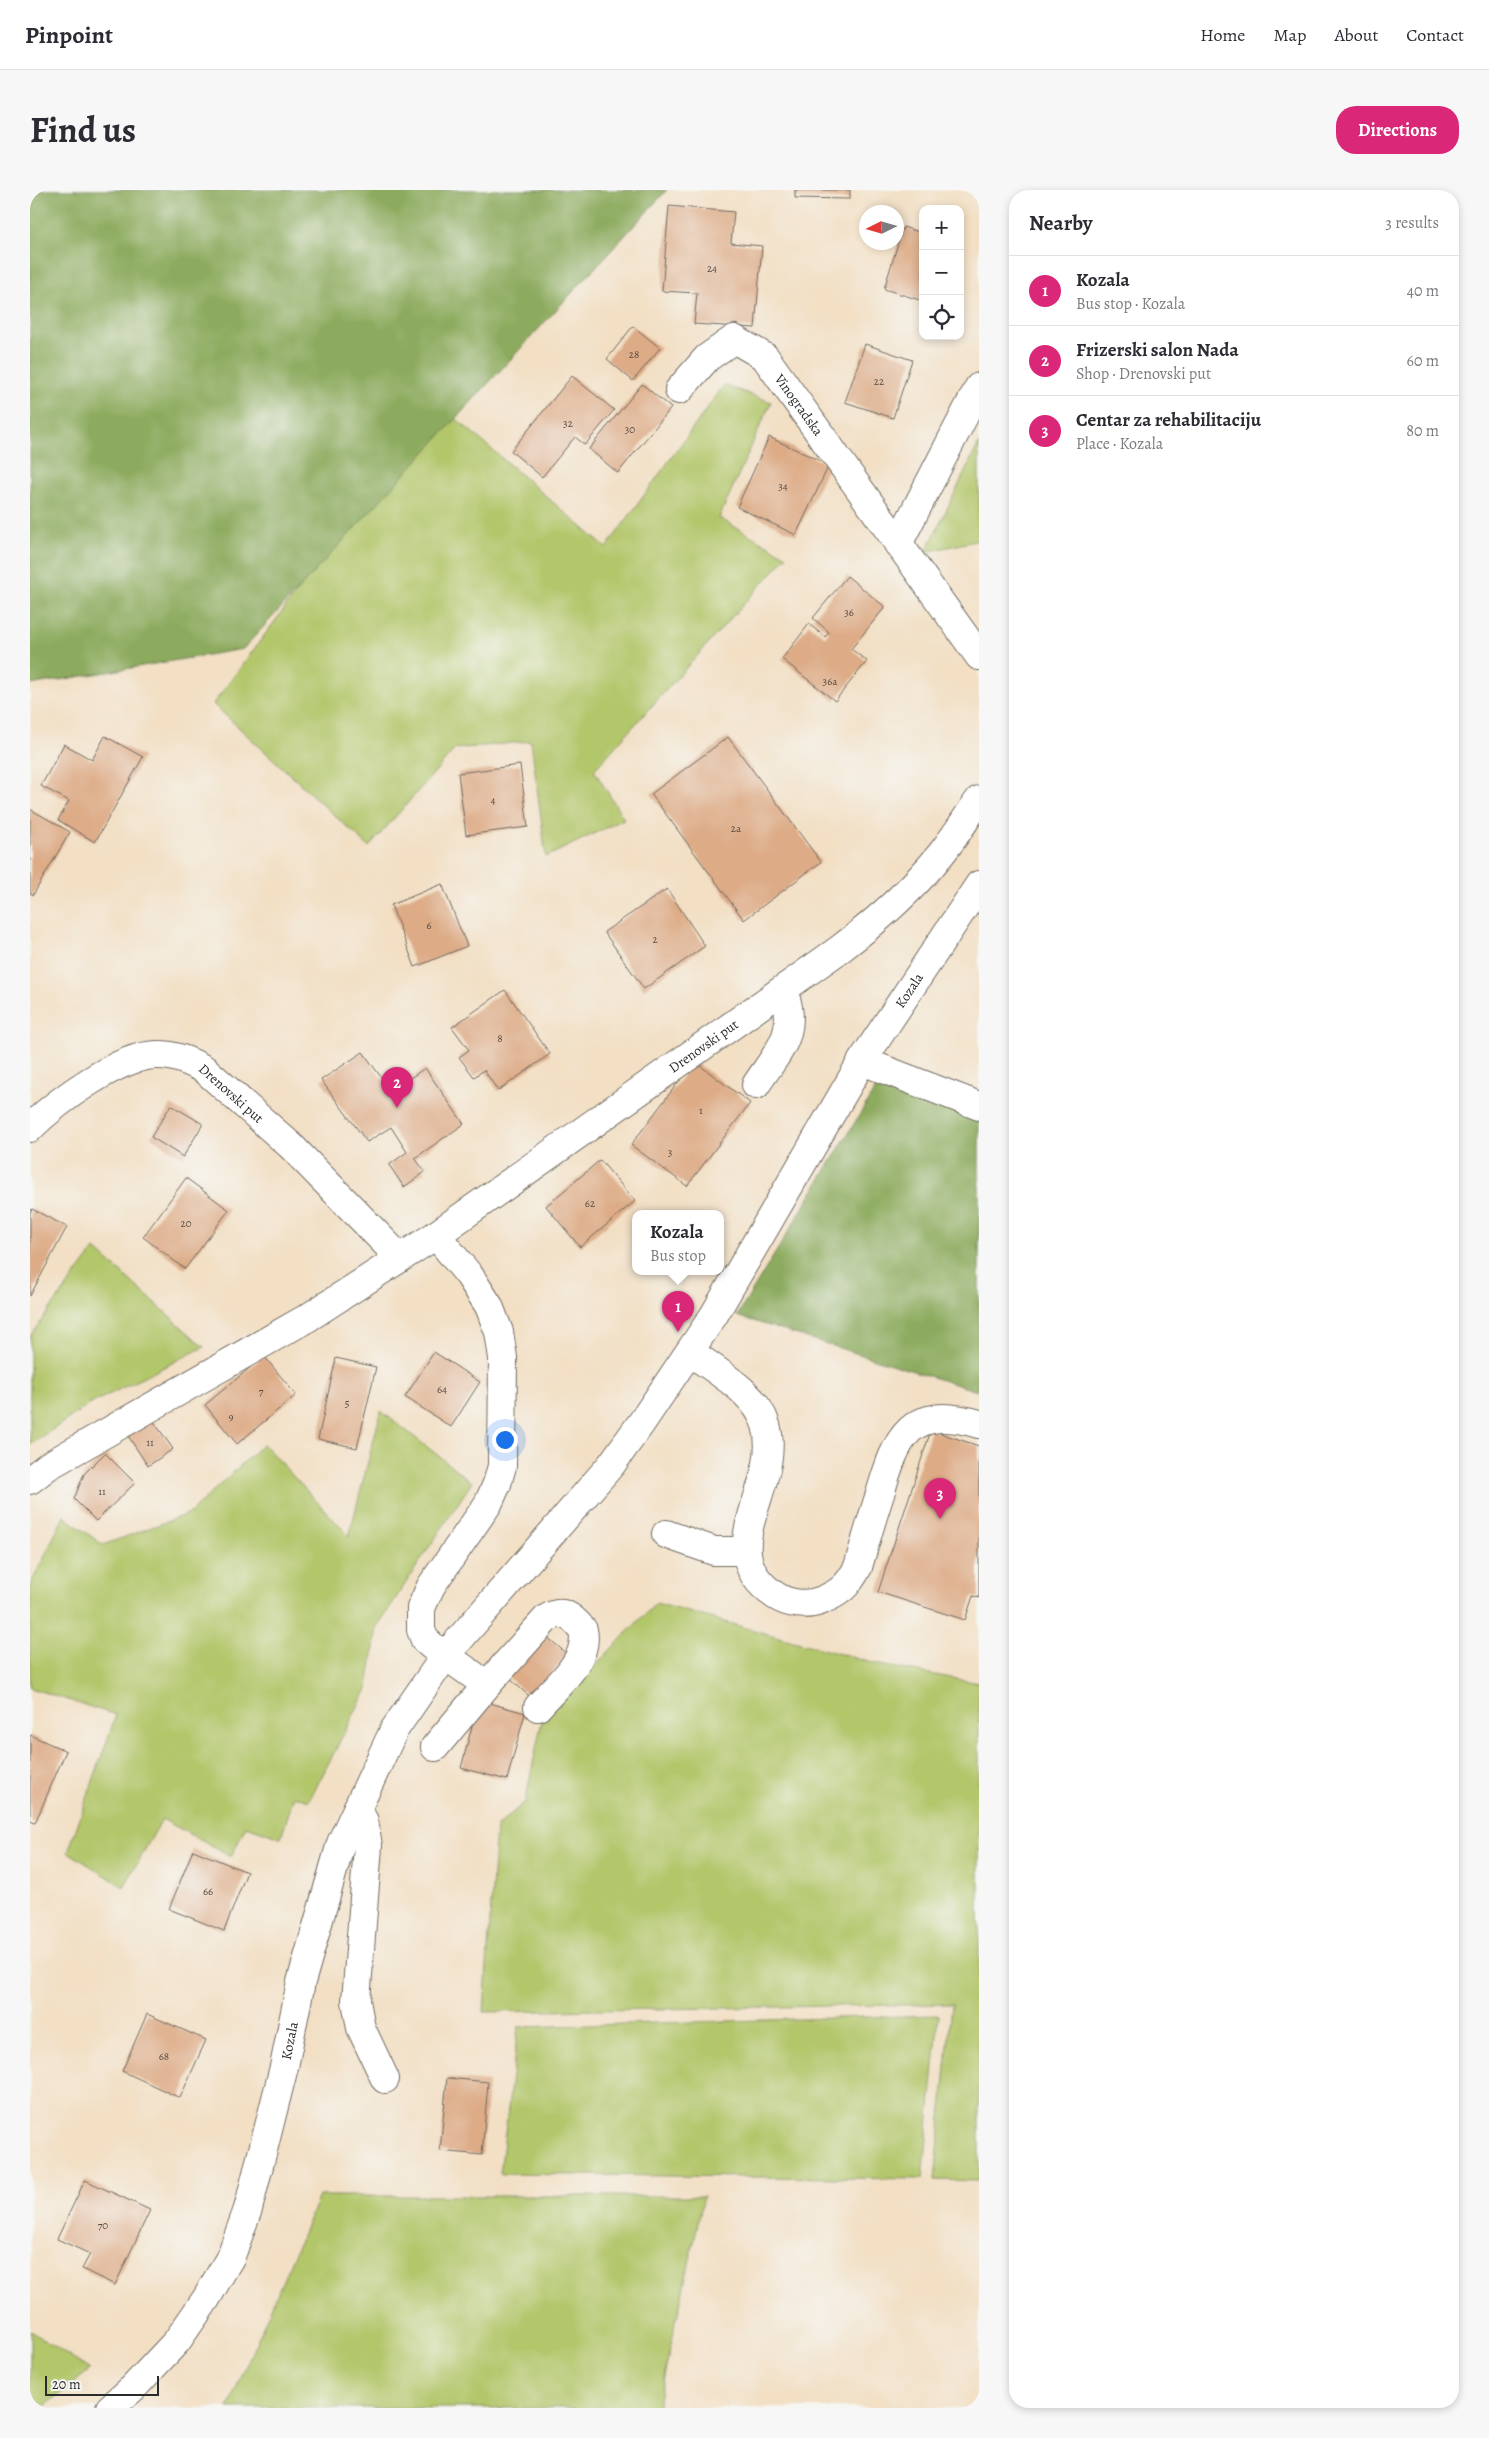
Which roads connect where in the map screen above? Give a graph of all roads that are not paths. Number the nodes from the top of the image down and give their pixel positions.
1 (979, 386) edge
2 (679, 390) dead end
3 (898, 544) junction
4 (979, 656) edge
5 (979, 800) edge
6 (979, 886) edge
7 (783, 990) junction
8 (862, 1060) junction
9 (756, 1085) dead end
10 (979, 1106) edge
11 (30, 1128) edge
12 (436, 1235) junction
13 (400, 1258) junction
14 (691, 1352) junction
15 (979, 1424) edge
16 (30, 1480) edge
17 (666, 1534) dead end
18 (746, 1551) junction
19 (445, 1656) junction
20 (487, 1685) junction
21 (538, 1707) dead end
22 (436, 1747) dead end
23 (357, 1809) junction
24 (385, 2079) dead end
25 (110, 2408) edge

1 - 3 street
2 - 3 street, Vinogradska
3 - 4 street, Vinogradska
5 - 7 street, Drenovski put
6 - 8 street, Kozala
7 - 9 street
7 - 12 street, Drenovski put
8 - 10 street
8 - 14 street, Kozala
11 - 13 street, Drenovski put
12 - 13 street, Drenovski put
12 - 19 street
13 - 16 street, Drenovski put
14 - 18 street
14 - 19 street, Kozala
15 - 18 street
17 - 18 street
19 - 20 street
19 - 23 street, Kozala
20 - 21 street
20 - 22 street
23 - 24 street
23 - 25 street, Kozala

